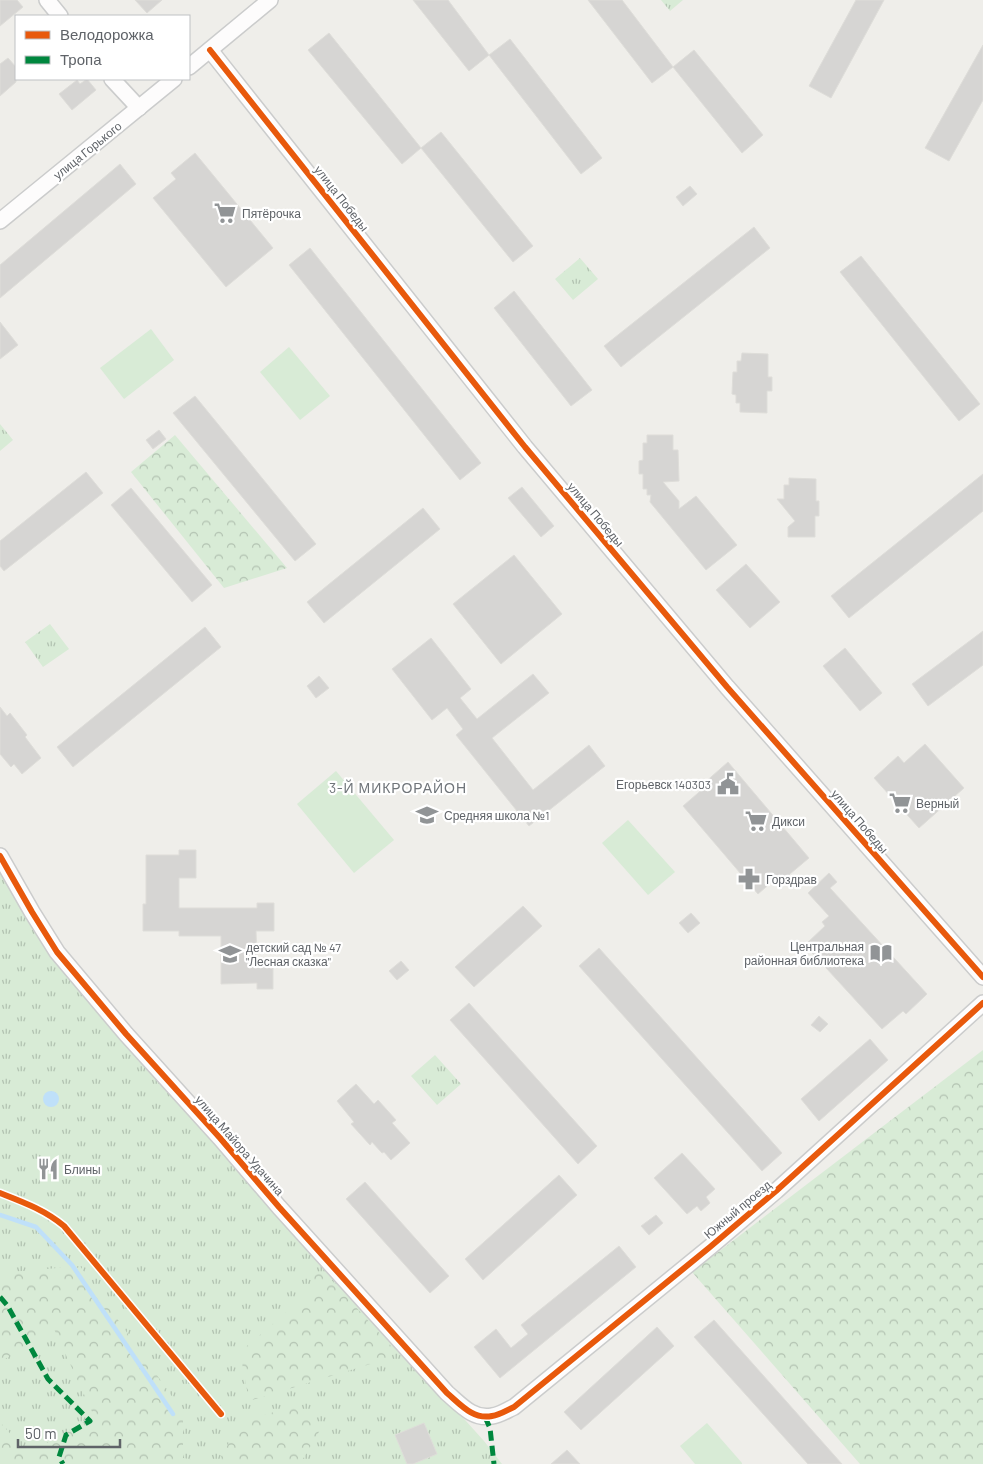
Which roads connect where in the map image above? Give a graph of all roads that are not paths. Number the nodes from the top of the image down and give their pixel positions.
1 (47, 0) edge
2 (270, 0) edge
3 (59, 15) edge
4 (210, 50) junction
5 (190, 66) edge
6 (113, 80) edge
7 (173, 80) edge
8 (138, 108) junction
9 (0, 221) edge
10 (0, 856) edge
11 (983, 977) edge
12 (983, 1003) edge
13 (493, 1416) joint

1 - 3 street
2 - 4 street
4 - 5 street
4 - 11 street, улица Победы
6 - 8 street
7 - 8 street, улица Горького
8 - 9 street, улица Горького
10 - 13 street, улица Майора Удачина
12 - 13 street, Южный проезд

